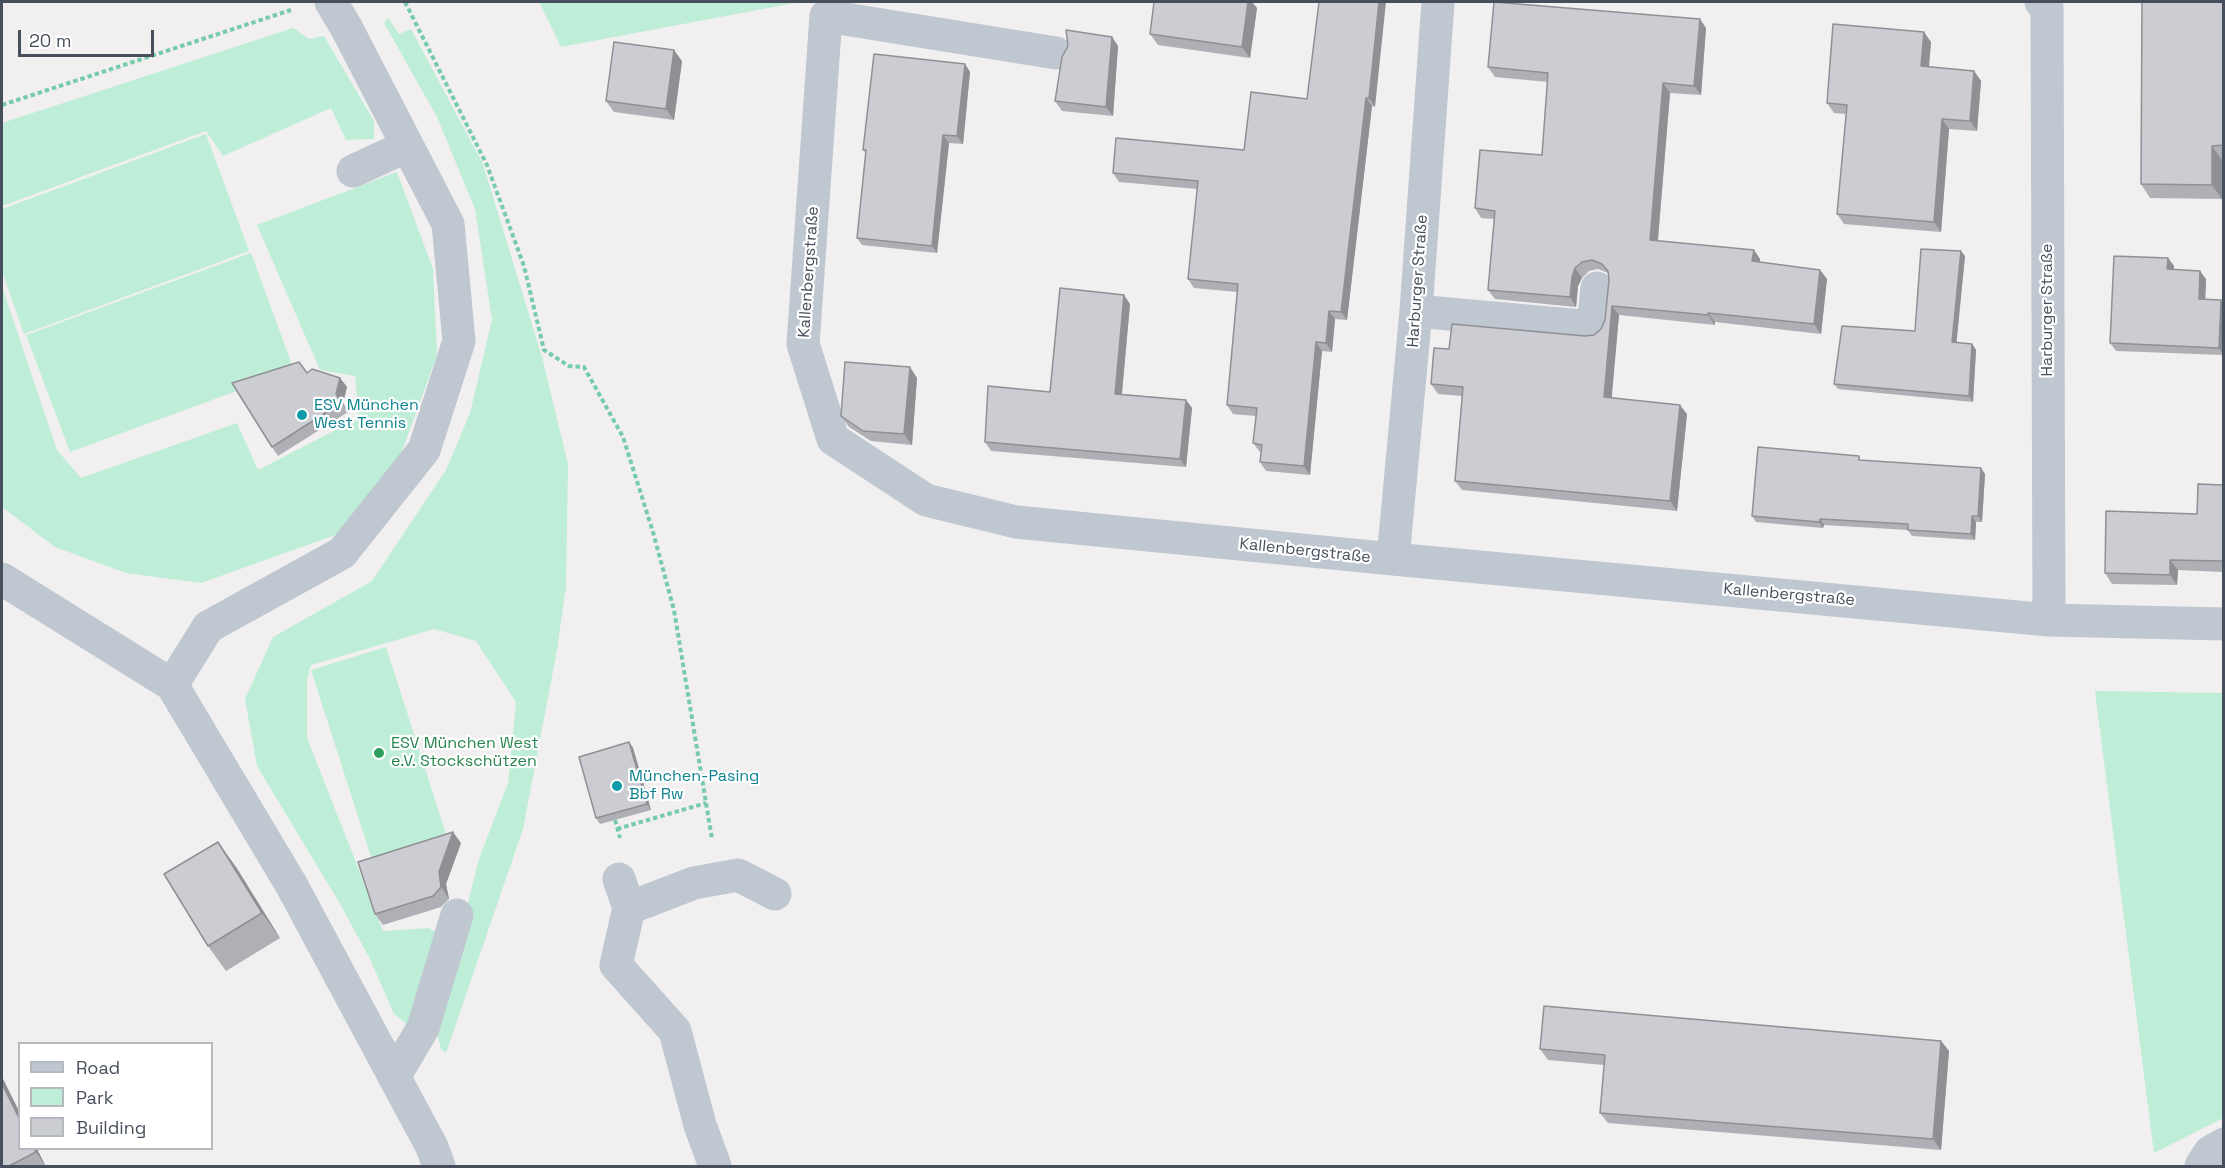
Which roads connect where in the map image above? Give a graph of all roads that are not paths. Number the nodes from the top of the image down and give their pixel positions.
1 (1438, 2) edge
2 (2042, 2) edge
3 (338, 14) edge
4 (1056, 53) dead end
5 (407, 146) junction
6 (353, 171) dead end
7 (1597, 288) dead end
8 (1416, 311) junction
9 (1393, 559) junction
10 (2, 579) edge
11 (2049, 620) junction
12 (2223, 624) edge
13 (172, 685) junction
14 (775, 894) dead end
15 (457, 915) dead end
16 (394, 1077) junction
17 (2223, 1144) edge
18 (440, 1167) edge
19 (715, 1167) edge
20 (2202, 1167) edge

1 - 8 street, Harburger Straße
2 - 11 street, Harburger Straße
3 - 5 street
4 - 9 street, Kallenbergstraße
5 - 6 street
5 - 13 street
7 - 8 street
8 - 9 street, Harburger Straße
9 - 11 street, Kallenbergstraße
10 - 13 street
11 - 12 street, Kallenbergstraße
13 - 16 street
14 - 19 street
15 - 16 street
16 - 18 street
17 - 20 street

